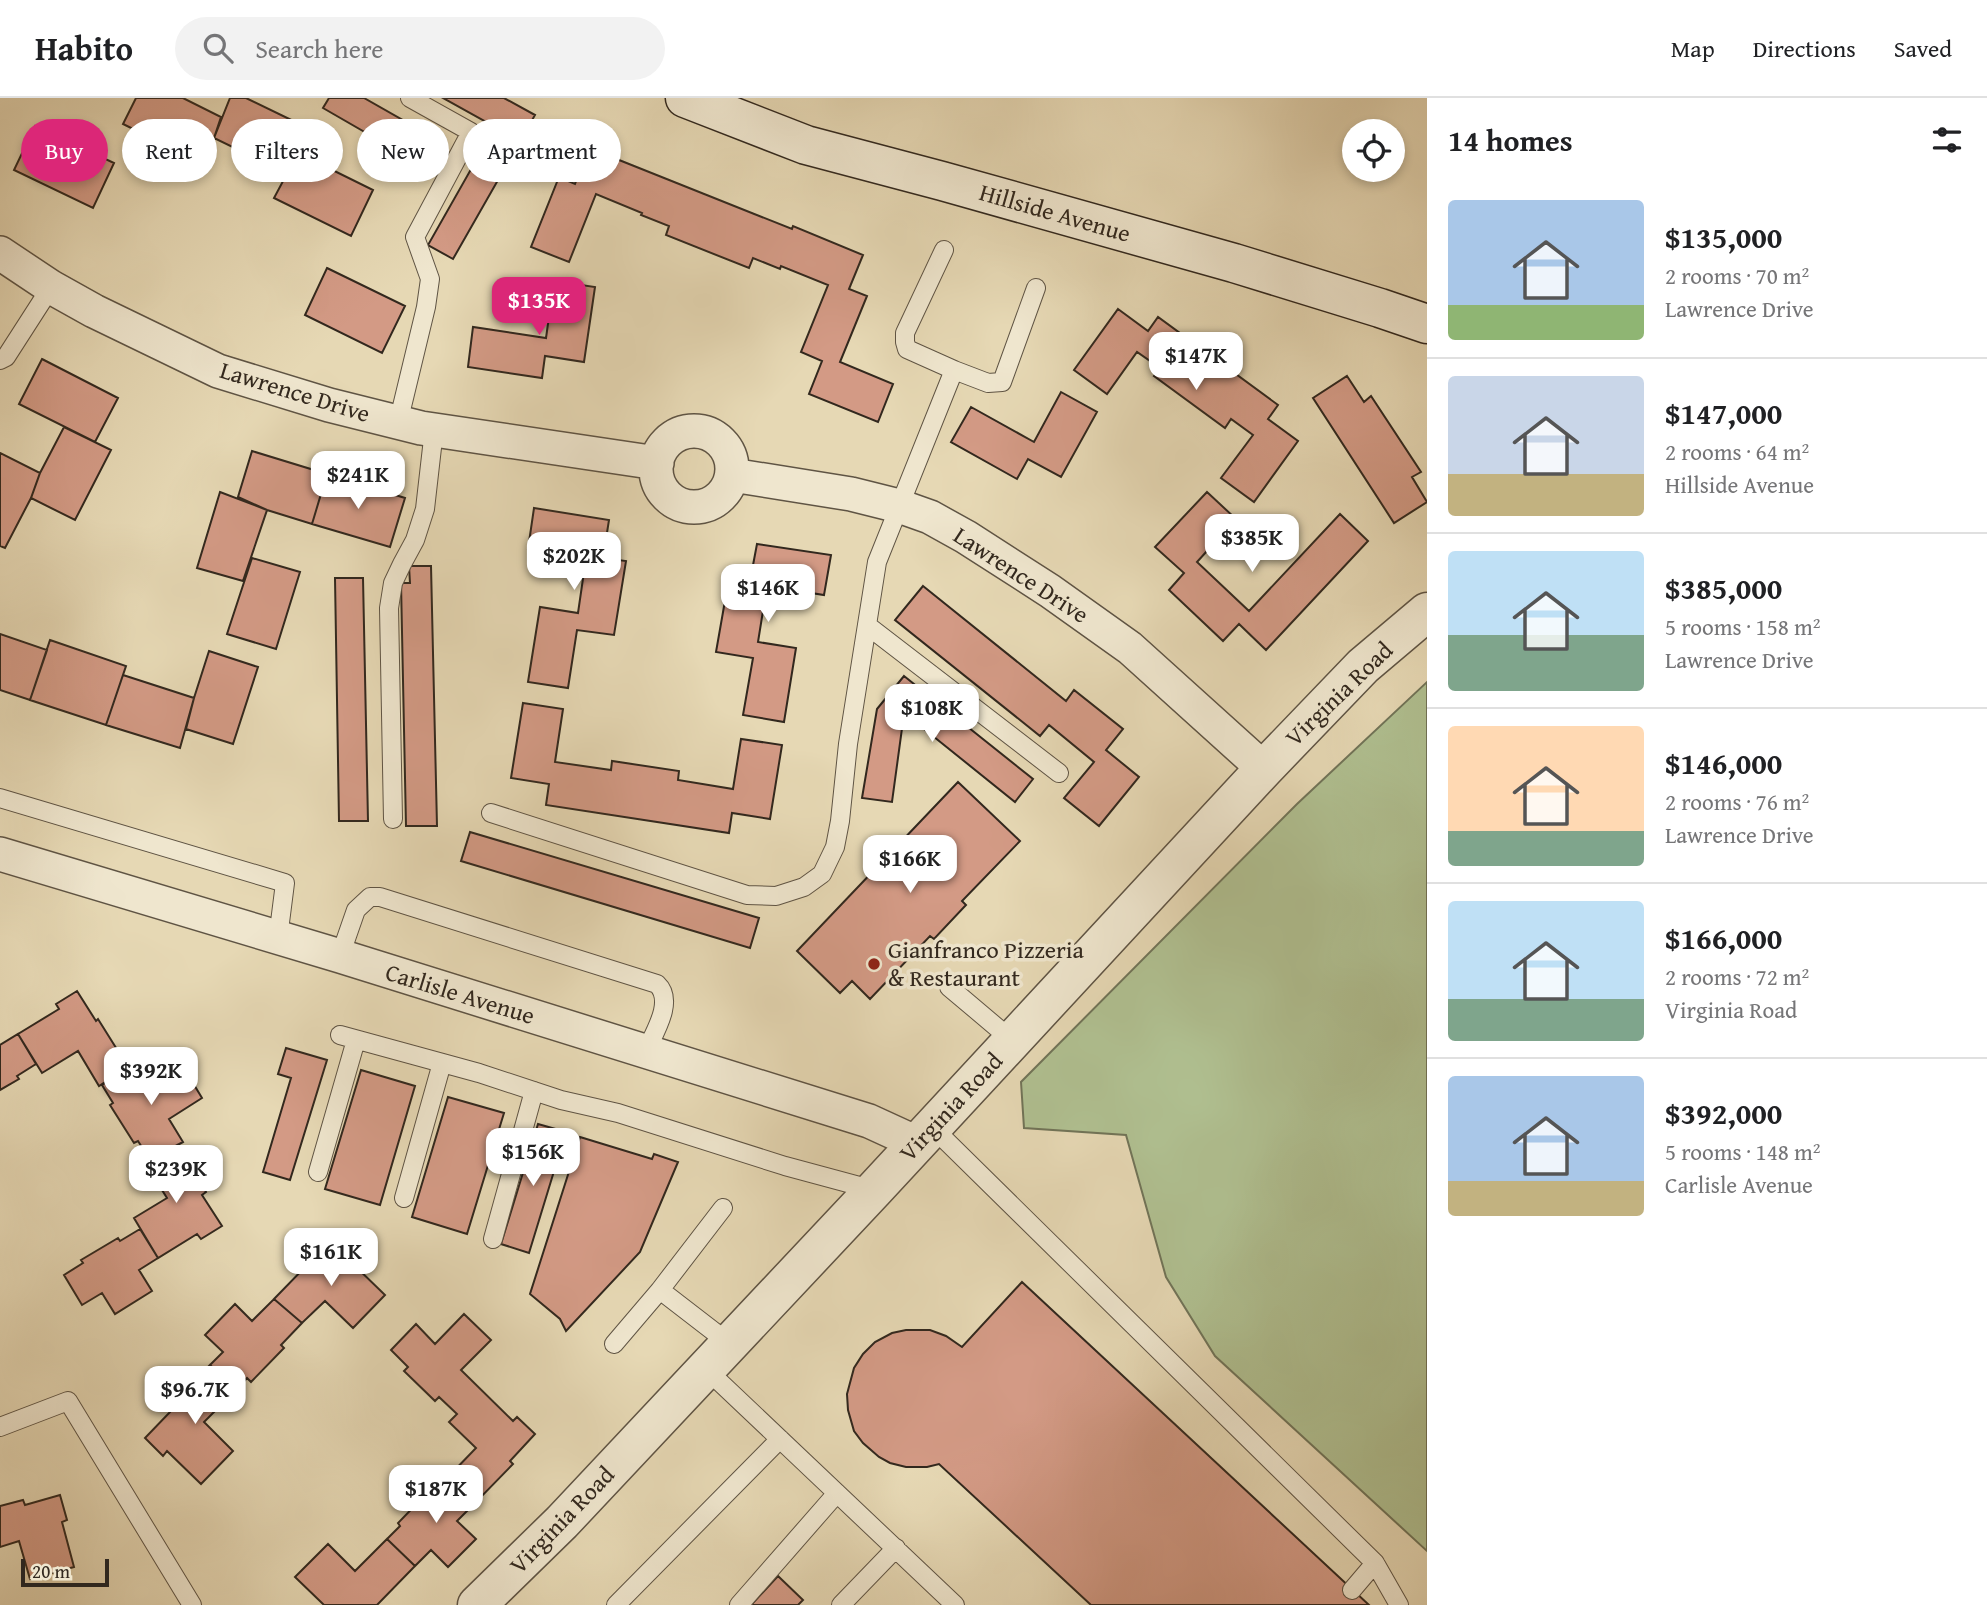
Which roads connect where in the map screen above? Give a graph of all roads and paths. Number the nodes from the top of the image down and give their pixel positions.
1 (410, 98) edge
2 (685, 98) edge
3 (944, 250) dead end
4 (0, 253) edge
5 (51, 287) junction
6 (1036, 288) dead end
7 (1427, 324) edge
8 (0, 360) edge
9 (954, 370) junction
10 (398, 423) junction
11 (434, 430) junction
12 (657, 463) junction
13 (732, 475) junction
14 (899, 506) junction
15 (1427, 612) edge
16 (868, 626) junction
17 (1264, 769) junction
18 (1059, 773) dead end
19 (0, 798) edge
20 (491, 813) dead end
21 (393, 819) dead end
22 (0, 854) edge
23 (278, 938) junction
24 (340, 956) junction
25 (948, 987) dead end
26 (1013, 1041) junction
27 (646, 1051) junction
28 (442, 1063) junction
29 (534, 1091) junction
30 (925, 1135) junction
31 (318, 1172) dead end
32 (874, 1189) junction
33 (404, 1198) dead end
34 (723, 1208) dead end
35 (493, 1239) dead end
36 (660, 1290) junction
37 (614, 1344) dead end
38 (718, 1356) junction
39 (0, 1427) edge
40 (780, 1439) junction
41 (837, 1493) junction
42 (896, 1548) junction
43 (1375, 1563) junction
44 (1352, 1590) dead end
45 (191, 1605) edge
46 (477, 1605) edge
47 (616, 1605) edge
48 (738, 1605) edge
49 (841, 1605) edge
50 (956, 1605) edge
51 (1399, 1605) edge

1 - 10 lane
2 - 7 street, Hillside Avenue
3 - 9 lane
4 - 5 street, Lawrence Drive
5 - 8 lane
5 - 10 street, Lawrence Drive
6 - 9 lane
9 - 14 lane
10 - 11 street, Lawrence Drive
11 - 12 street, Lawrence Drive
11 - 21 lane
12 - 13 street
12 - 13 street
13 - 14 street, Lawrence Drive
14 - 16 lane
14 - 17 street, Lawrence Drive
15 - 17 street, Virginia Road
16 - 18 lane
16 - 20 lane
17 - 26 street, Virginia Road
19 - 23 lane
22 - 23 street, Carlisle Avenue
23 - 24 street, Carlisle Avenue
24 - 27 street, Carlisle Avenue
24 - 27 lane
25 - 26 lane
26 - 30 street, Virginia Road
27 - 30 street, Carlisle Avenue
28 - 29 lane
28 - 31 lane
28 - 33 lane
29 - 32 lane
29 - 35 lane
30 - 32 street, Virginia Road
30 - 43 lane
32 - 38 street, Virginia Road
34 - 36 lane
36 - 37 lane
36 - 38 lane
38 - 40 lane
38 - 46 street, Virginia Road
39 - 45 lane
40 - 41 lane
40 - 47 lane
41 - 42 lane
41 - 48 lane
42 - 49 lane
42 - 50 lane
43 - 44 lane
43 - 51 lane

